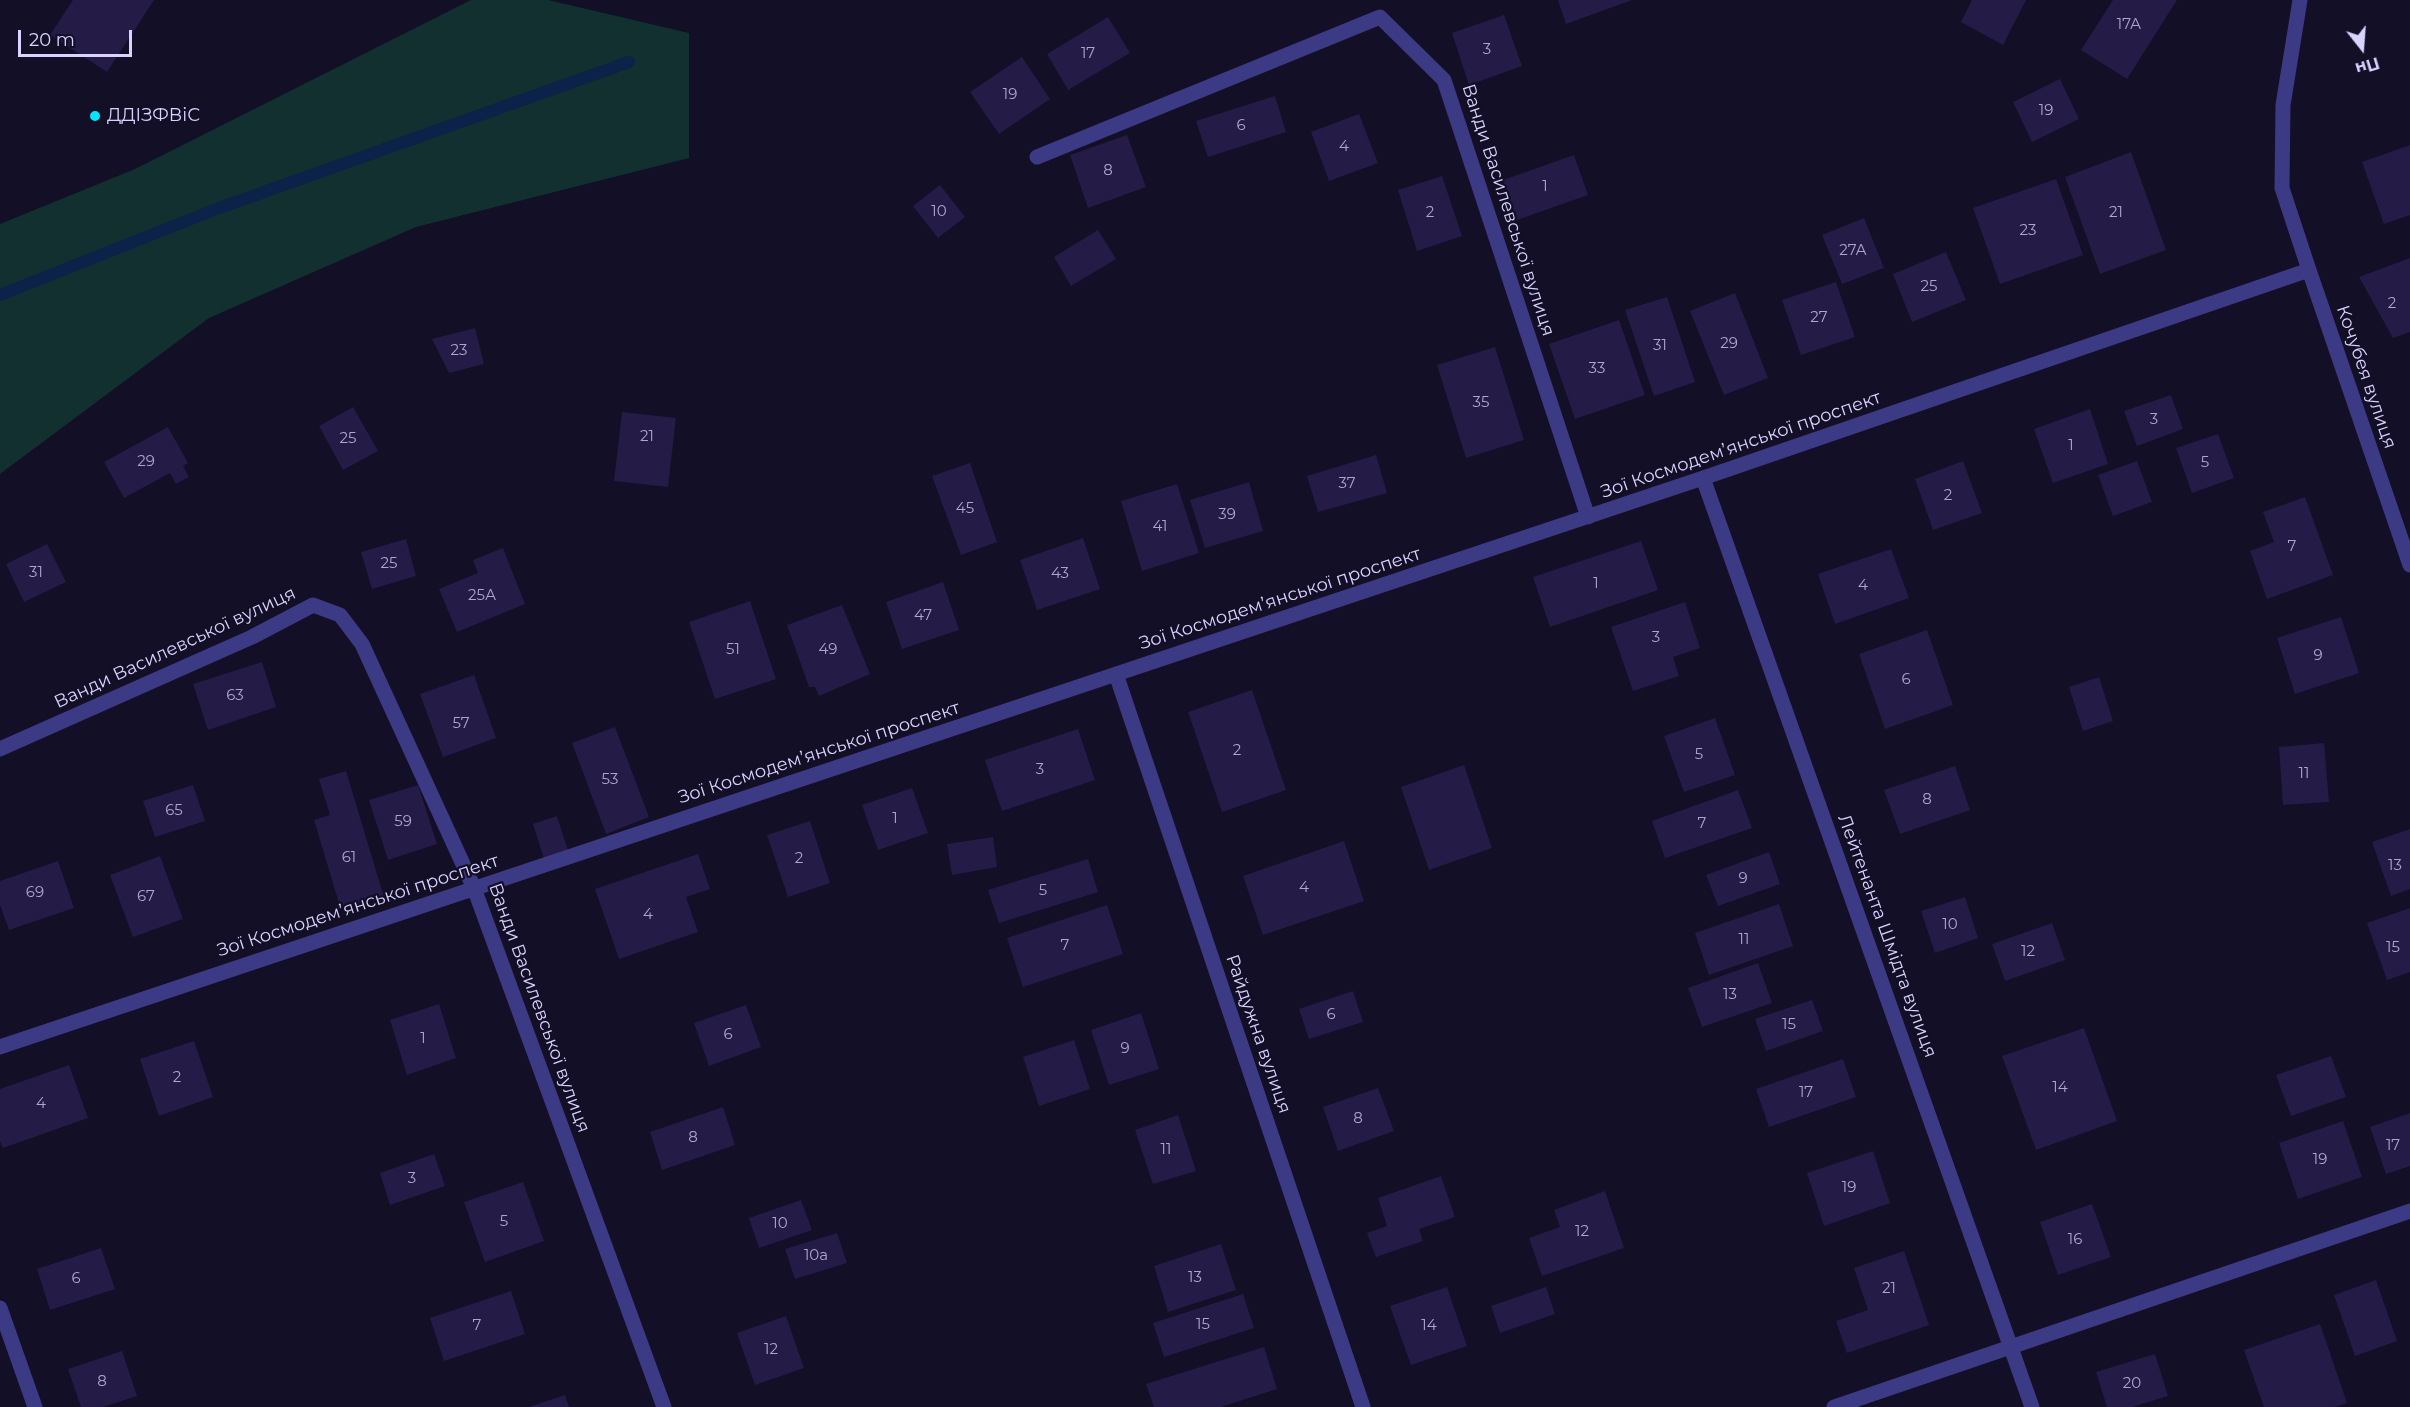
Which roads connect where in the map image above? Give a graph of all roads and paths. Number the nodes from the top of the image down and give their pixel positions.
1 (2300, 0) edge
2 (1037, 157) dead end
3 (2309, 270) junction
4 (1703, 478) junction
5 (1588, 517) junction
6 (2410, 565) edge
7 (1116, 674) junction
8 (0, 749) edge
9 (474, 888) junction
10 (0, 1047) edge
11 (2410, 1211) edge
12 (0, 1308) edge
13 (2012, 1346) junction
14 (36, 1407) edge
15 (664, 1407) edge
16 (1363, 1407) edge
17 (1834, 1407) edge
18 (2032, 1407) edge

1 - 3 street
2 - 5 street, Ванди Василевської вулиця
3 - 4 street, Зої Космодем’янської проспект
3 - 6 street, Кочубея вулиця
4 - 5 street, Зої Космодем’янської проспект
4 - 13 street, Лейтенанта Шмідта вулиця
5 - 7 street, Зої Космодем’янської проспект
7 - 9 street, Зої Космодем’янської проспект
7 - 16 street, Райдужна вулиця
8 - 9 street, Ванди Василевської вулиця
9 - 10 street, Зої Космодем’янської проспект
9 - 15 street, Ванди Василевської вулиця
11 - 13 street
12 - 14 street
13 - 17 street
13 - 18 street, Лейтенанта Шмідта вулиця

